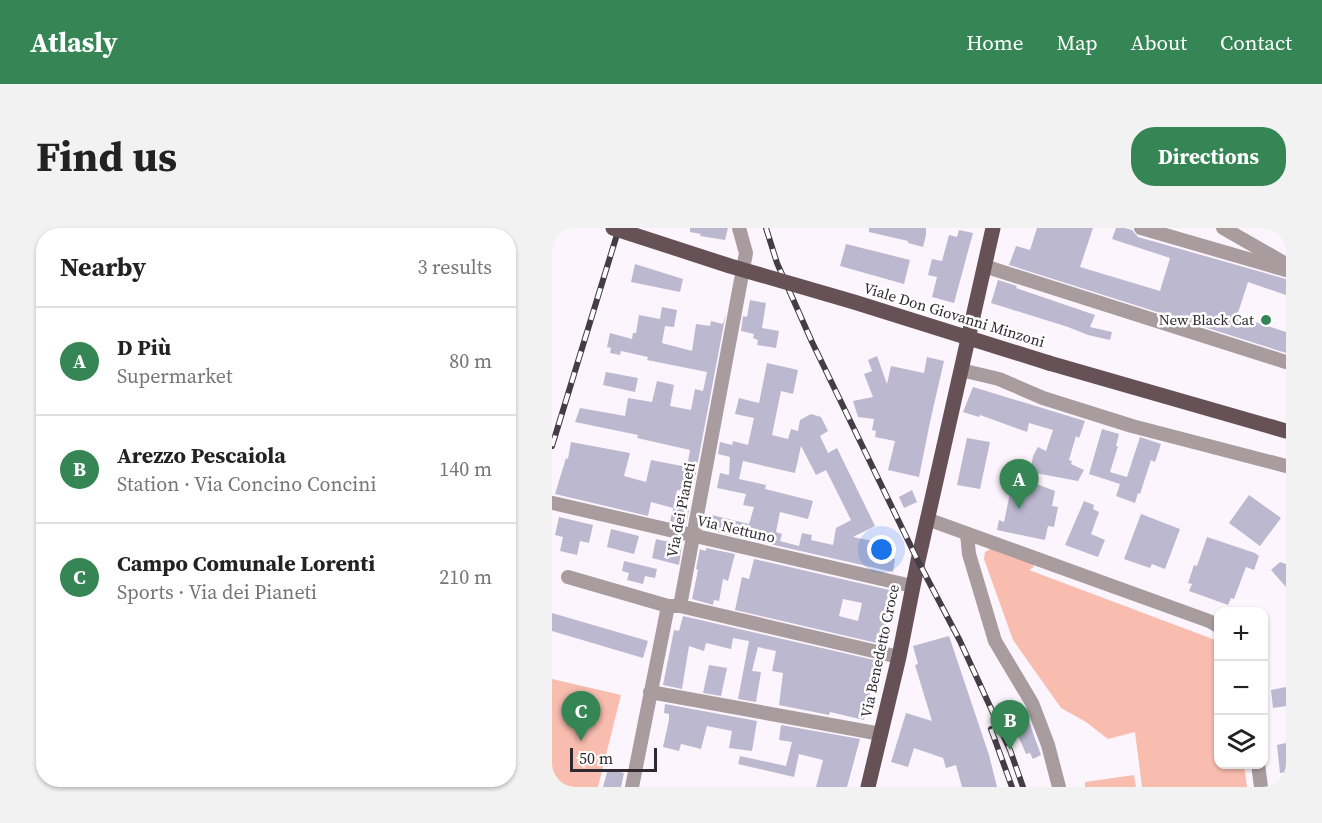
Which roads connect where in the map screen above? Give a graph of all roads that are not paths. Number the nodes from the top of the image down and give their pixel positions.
1 (613, 228) edge
2 (739, 228) edge
3 (993, 228) edge
4 (1141, 228) edge
5 (1222, 228) edge
6 (1286, 264) edge
7 (984, 266) junction
8 (1286, 270) edge
9 (1286, 362) edge
10 (961, 370) junction
11 (1286, 431) edge
12 (1286, 466) edge
13 (553, 503) edge
14 (927, 519) junction
15 (967, 534) junction
16 (693, 536) junction
17 (568, 578) dead end
18 (912, 586) junction
19 (674, 606) junction
20 (1214, 624) edge
21 (899, 657) junction
22 (650, 692) junction
23 (880, 734) junction
24 (1259, 769) edge
25 (632, 787) edge
26 (868, 787) edge
27 (1059, 787) edge
28 (1261, 787) edge

1 - 11 main road, Viale Don Giovanni Minzoni, bridge
2 - 16 street, Via dei Pianeti
3 - 7 main road, Via Benedetto Croce
4 - 8 street
5 - 6 street
7 - 9 street
7 - 10 main road, Via Benedetto Croce
10 - 12 street
10 - 14 main road, Via Benedetto Croce
13 - 16 street, Via Nettuno
14 - 15 street
14 - 18 main road, Via Benedetto Croce
15 - 20 street
15 - 27 street
16 - 18 street, Via Nettuno
16 - 19 street, Via dei Pianeti
17 - 19 street
18 - 21 main road, Via Benedetto Croce
19 - 21 street
19 - 22 street, Via dei Pianeti
21 - 23 main road, Via Benedetto Croce
22 - 23 street
22 - 25 street, Via dei Pianeti
23 - 26 main road, Via Benedetto Croce
24 - 28 street

